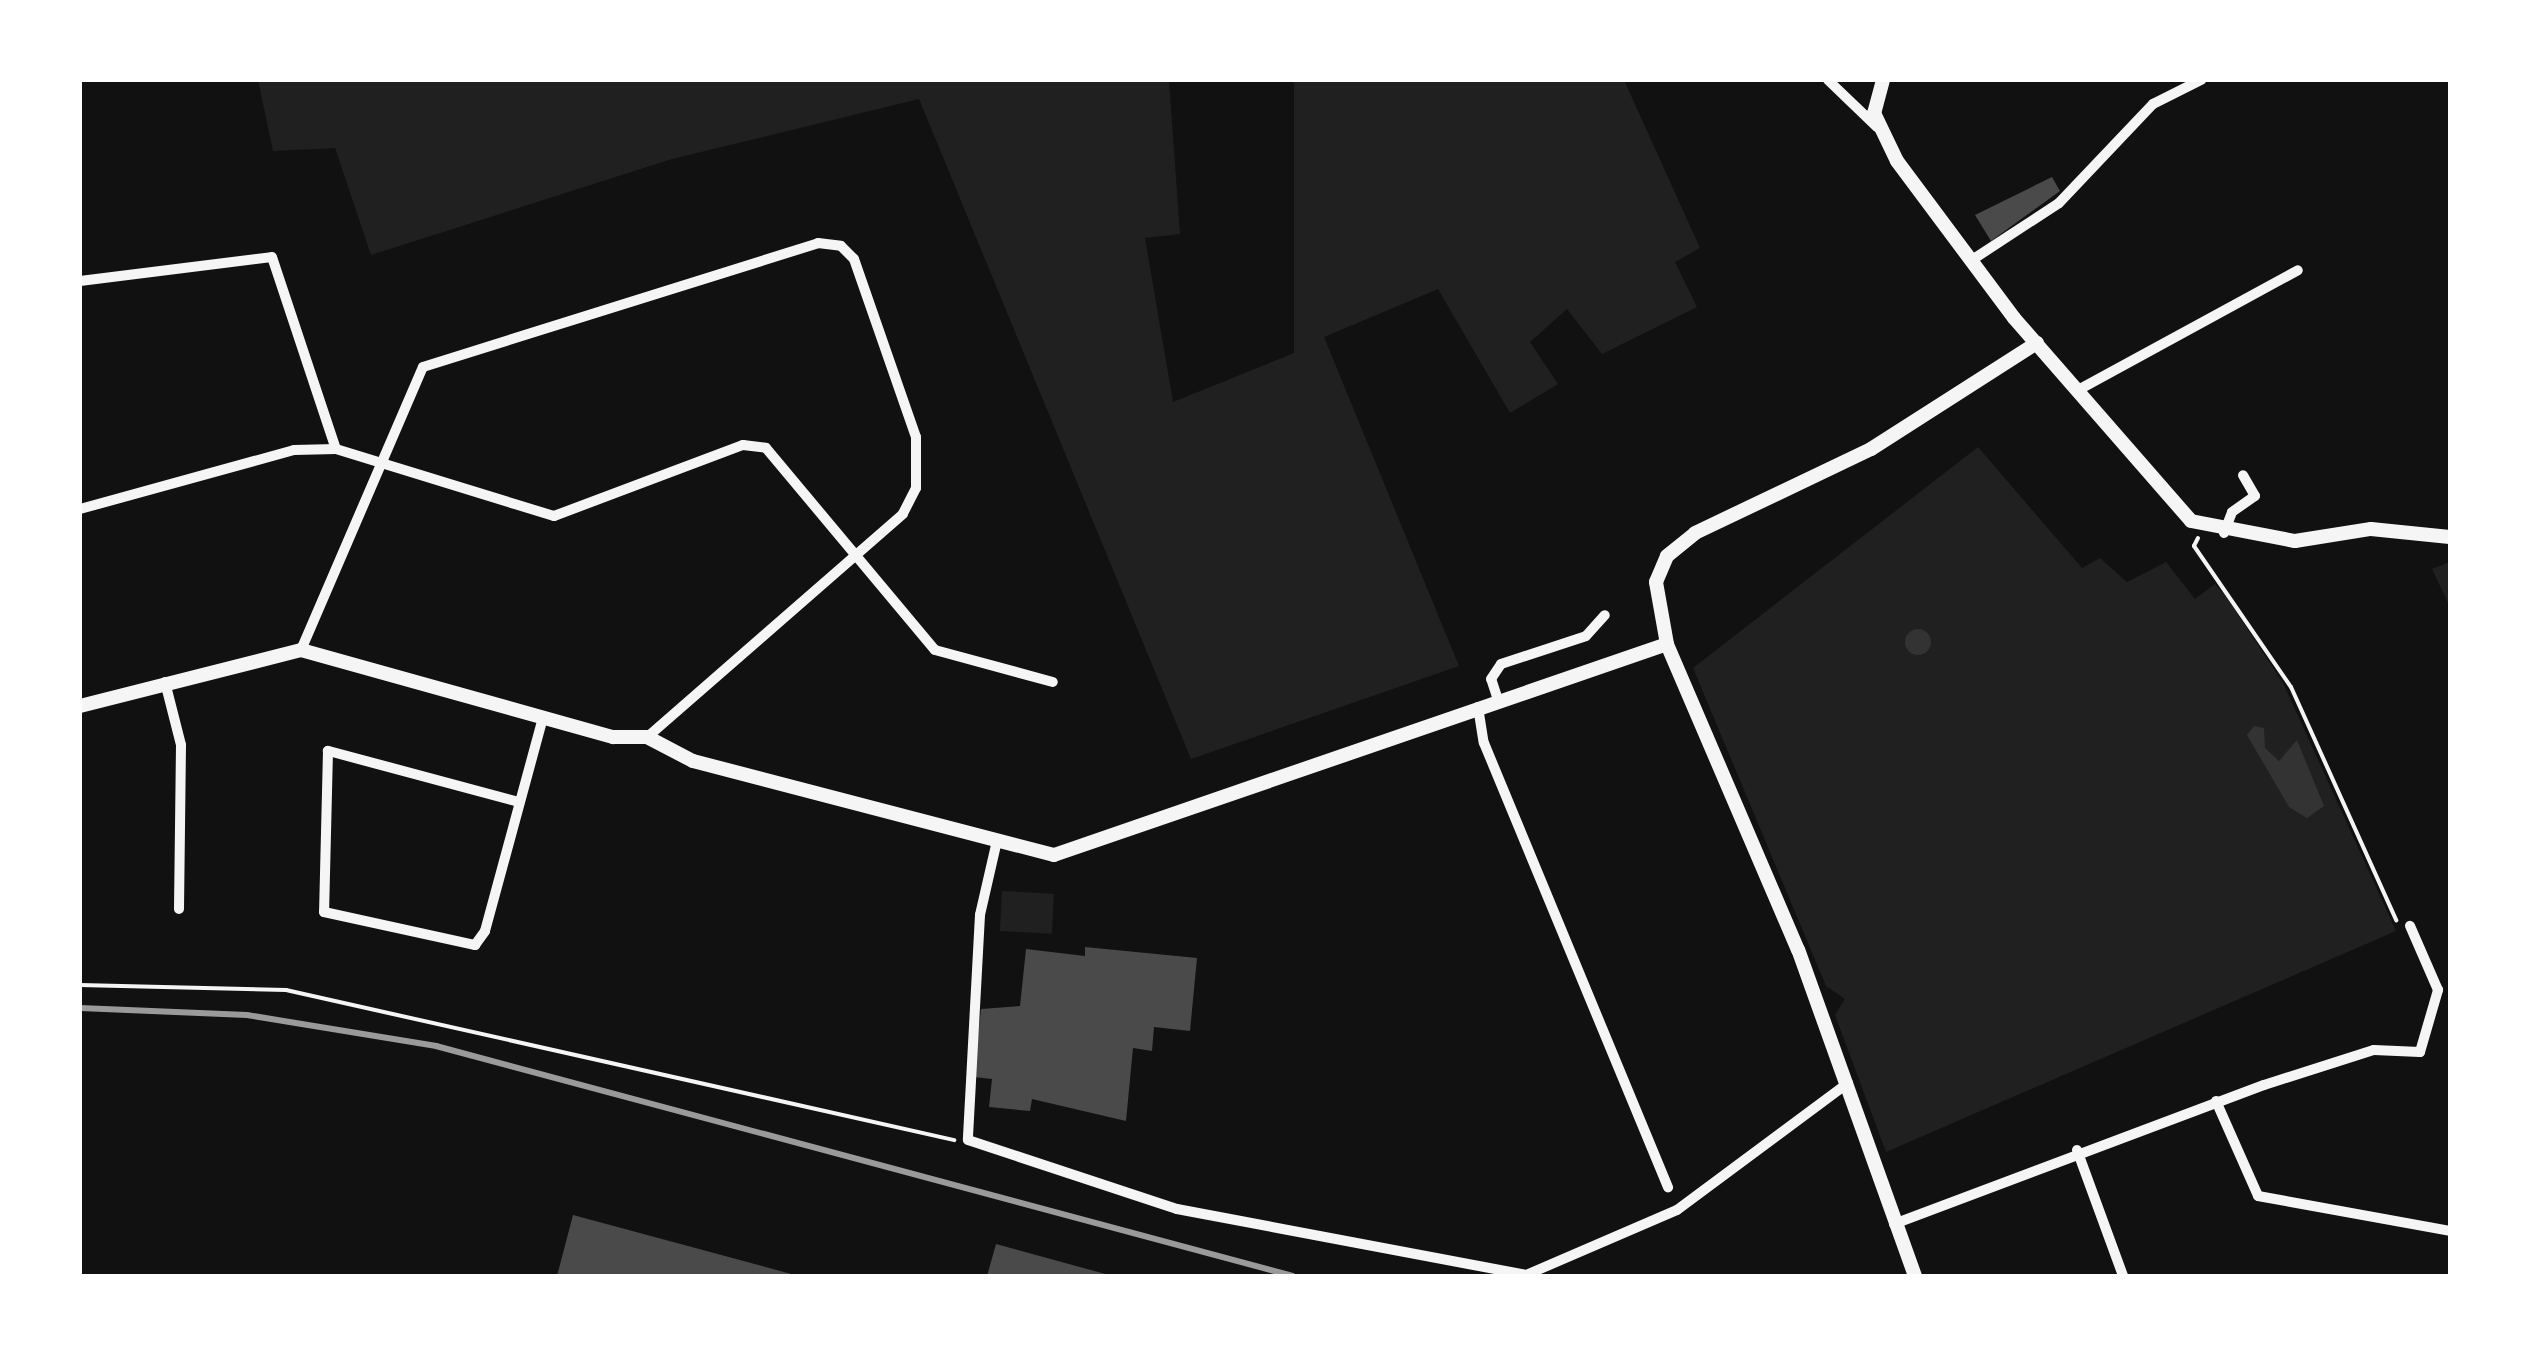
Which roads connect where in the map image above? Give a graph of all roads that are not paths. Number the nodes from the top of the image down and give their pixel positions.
1 (1828, 80) edge
2 (1884, 80) edge
3 (2201, 80) edge
4 (1877, 127) junction
5 (1975, 258) junction
6 (2298, 270) dead end
7 (80, 280) edge
8 (2037, 343) junction
9 (2080, 389) junction
10 (336, 448) junction
11 (386, 459) junction
12 (2243, 475) dead end
13 (80, 509) edge
14 (2224, 534) junction
15 (2450, 537) edge
16 (858, 554) junction
17 (1604, 616) dead end
18 (1667, 644) junction
19 (300, 650) junction
20 (165, 682) junction
21 (1053, 682) dead end
22 (1498, 703) junction
23 (80, 706) edge
24 (1478, 707) junction
25 (542, 717) junction
26 (647, 737) junction
27 (519, 802) junction
28 (996, 845) junction
29 (179, 909) dead end
30 (2410, 926) road end
31 (1848, 1083) junction
32 (2216, 1102) junction
33 (2076, 1150) junction
34 (1668, 1188) dead end
35 (1894, 1224) junction
36 (2450, 1231) edge
37 (1526, 1275) edge
38 (1915, 1276) edge
39 (2123, 1276) edge

1 - 4 street
2 - 4 street
3 - 5 street
4 - 5 street
5 - 8 street
6 - 9 street
7 - 10 street
8 - 9 street
8 - 18 street
9 - 14 street
10 - 11 street
10 - 13 street
11 - 16 street
11 - 16 street
11 - 19 street
12 - 14 street
14 - 15 street
16 - 21 street
16 - 26 street
17 - 22 street
18 - 22 street
18 - 31 street
19 - 20 street
19 - 25 street
20 - 23 street
20 - 29 street
22 - 24 street
24 - 28 street
24 - 34 street
25 - 26 street
25 - 27 street
26 - 28 street
27 - 27 street
28 - 37 street
30 - 32 street
31 - 35 street
31 - 37 street
32 - 33 street
32 - 36 street
33 - 35 street
33 - 39 street
35 - 38 street

